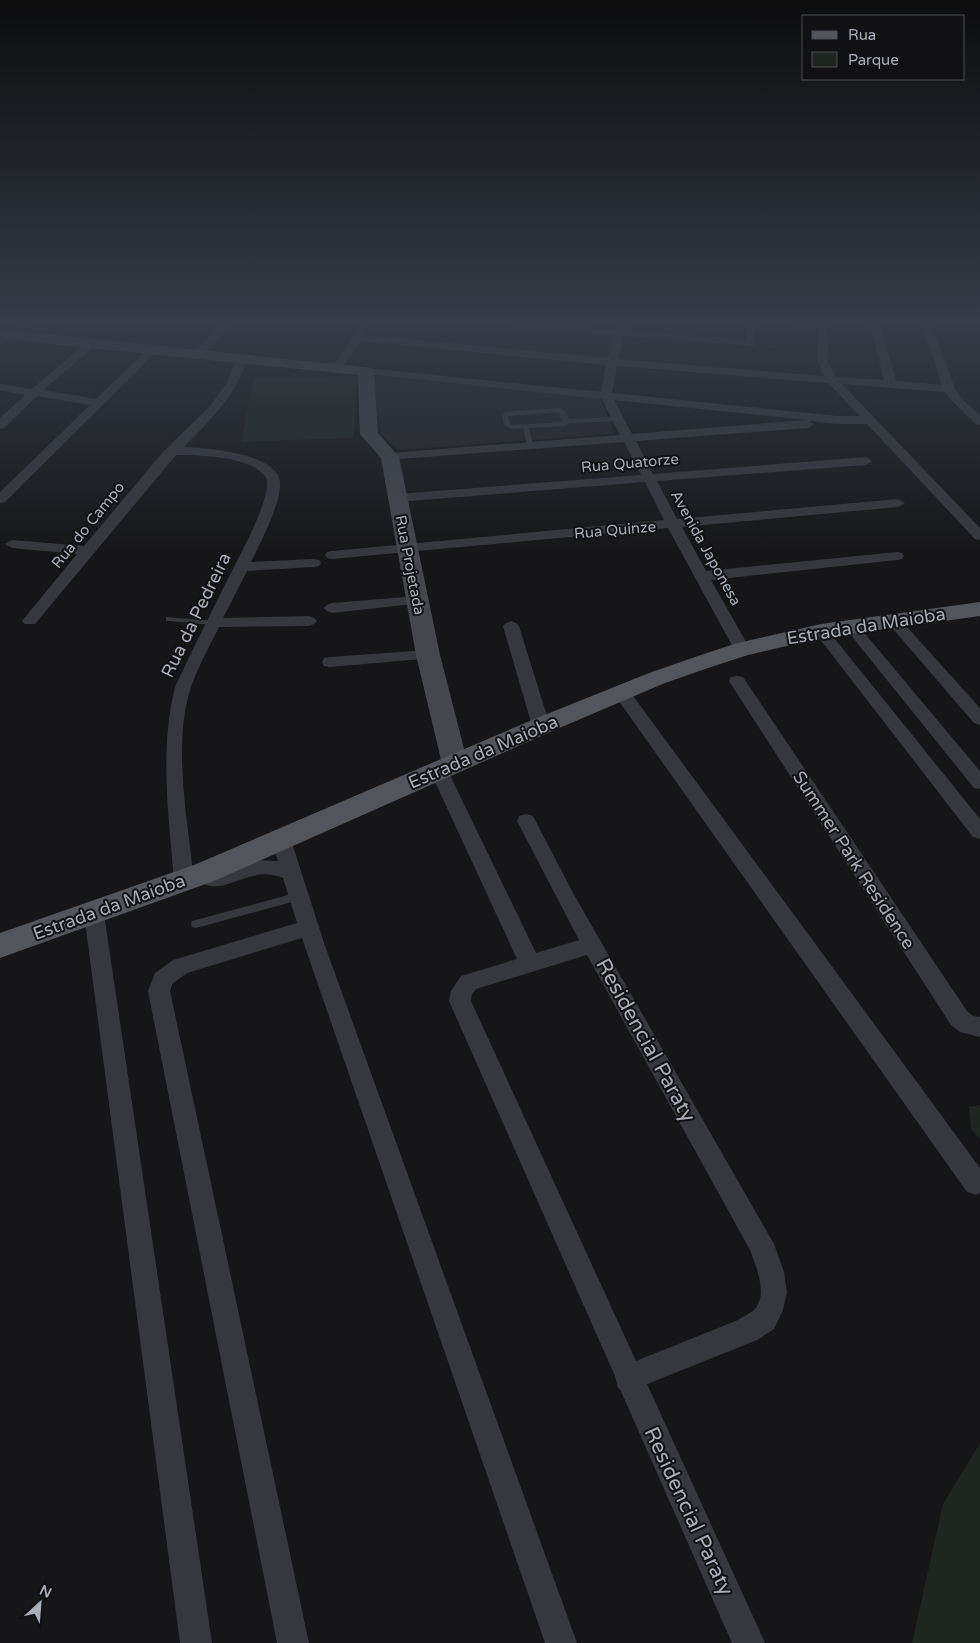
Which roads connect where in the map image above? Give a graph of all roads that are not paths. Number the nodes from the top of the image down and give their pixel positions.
1 (27, 401) edge
2 (85, 401) edge
3 (102, 401) edge
4 (218, 401) edge
5 (367, 401) edge
6 (608, 401) edge
7 (651, 401) edge
8 (852, 401) edge
9 (958, 401) edge
10 (100, 403) junction
11 (617, 419) junction
12 (837, 420) junction
13 (870, 420) junction
14 (979, 420) edge
15 (566, 421) junction
16 (0, 425) edge
17 (526, 427) junction
18 (627, 437) junction
19 (530, 445) junction
20 (173, 451) junction
21 (390, 457) junction
22 (866, 461) dead end
23 (649, 478) junction
24 (397, 498) junction
25 (0, 499) edge
26 (898, 503) dead end
27 (673, 524) junction
28 (980, 536) edge
29 (12, 544) dead end
30 (407, 549) junction
31 (87, 552) junction
32 (332, 555) dead end
33 (897, 556) dead end
34 (314, 563) dead end
35 (242, 567) junction
36 (703, 576) junction
37 (417, 600) junction
38 (332, 608) dead end
39 (980, 609) edge
40 (169, 619) dead end
41 (309, 621) dead end
42 (30, 622) dead end
43 (213, 623) junction
44 (857, 625) junction
45 (511, 626) dead end
46 (901, 630) junction
47 (821, 631) junction
48 (742, 648) junction
49 (428, 655) junction
50 (330, 662) dead end
51 (737, 681) dead end
52 (622, 693) junction
53 (980, 719) edge
54 (541, 726) junction
55 (980, 763) edge
56 (447, 768) junction
57 (980, 782) edge
58 (526, 821) dead end
59 (980, 832) edge
60 (281, 840) junction
61 (291, 873) junction
62 (194, 877) junction
63 (298, 896) junction
64 (94, 914) junction
65 (196, 924) dead end
66 (308, 928) junction
67 (592, 945) junction
68 (0, 946) edge
69 (530, 963) junction
70 (980, 1027) edge
71 (976, 1183) dead end
72 (628, 1378) junction
73 (196, 1643) edge
74 (293, 1643) edge
75 (561, 1643) edge
76 (749, 1643) edge

1 - 16 street
2 - 10 street
3 - 10 street
4 - 20 street, Rua do Campo
5 - 21 street
6 - 11 street, Avenida Japonesa
7 - 12 street
8 - 13 street
9 - 14 street
10 - 25 street
11 - 15 lane
11 - 18 street, Avenida Japonesa
12 - 13 street
12 - 18 street
13 - 28 street
15 - 17 lane
15 - 17 lane
17 - 19 lane
18 - 19 street
18 - 23 street, Avenida Japonesa
19 - 21 street
20 - 31 street, Rua do Campo
20 - 35 street, Rua da Pedreira
21 - 24 street, Rua Projetada
22 - 23 street, Rua Quatorze
23 - 24 street, Rua Quatorze
23 - 27 street, Avenida Japonesa
24 - 30 street, Rua Projetada
26 - 27 street, Rua Quinze
27 - 30 street, Rua Quinze
27 - 36 street, Avenida Japonesa
29 - 31 street
30 - 32 street, Rua Quinze
30 - 37 street, Rua Projetada
31 - 42 street, Rua do Campo
33 - 36 street
34 - 35 street
35 - 43 street, Rua da Pedreira
36 - 48 street, Avenida Japonesa
37 - 38 street
37 - 49 street, Rua Projetada
39 - 46 main road, Estrada da Maioba
40 - 43 lane
41 - 43 street
43 - 62 street, Rua da Pedreira
44 - 46 main road, Estrada da Maioba
44 - 47 main road, Estrada da Maioba
44 - 55 street
44 - 57 street
45 - 54 street
46 - 53 street
47 - 48 main road, Estrada da Maioba
47 - 59 street
48 - 52 main road, Estrada da Maioba
49 - 50 street
49 - 56 street, Rua Projetada
51 - 70 street, Summer Park Residence
52 - 54 main road, Estrada da Maioba
52 - 71 street
54 - 56 main road, Estrada da Maioba
56 - 60 main road, Estrada da Maioba
56 - 69 street
58 - 67 street
60 - 61 street
60 - 62 main road, Estrada da Maioba
61 - 62 street
61 - 63 street
62 - 64 main road, Estrada da Maioba
63 - 65 lane
63 - 66 street
64 - 68 main road, Estrada da Maioba
64 - 73 street
66 - 74 street
66 - 75 street
67 - 69 street, Residencial Paraty
67 - 72 street, Residencial Paraty
69 - 72 street, Residencial Paraty
72 - 76 street, Residencial Paraty

